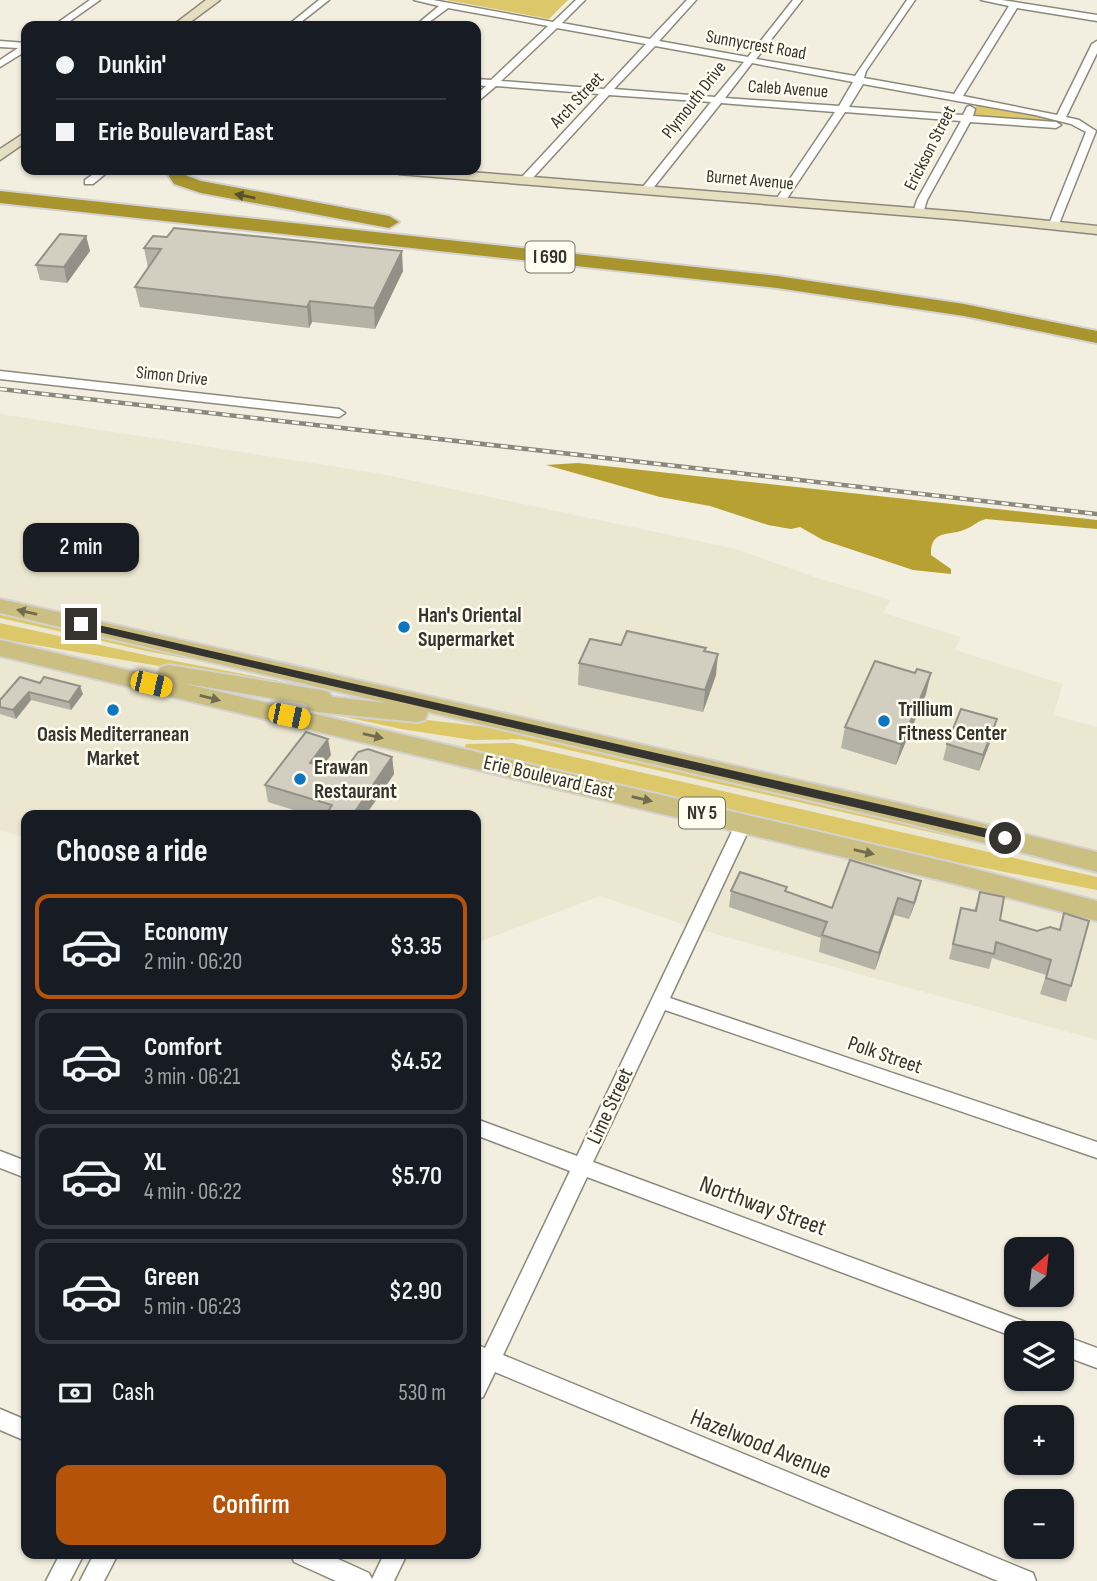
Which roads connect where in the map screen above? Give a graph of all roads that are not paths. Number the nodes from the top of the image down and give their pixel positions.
1 (96, 0) edge
2 (214, 0) edge
3 (325, 0) edge
4 (418, 0) edge
5 (581, 0) edge
6 (692, 0) edge
7 (798, 0) edge
8 (911, 0) edge
9 (985, 0) edge
10 (446, 5) junction
11 (1014, 5) junction
12 (1097, 18) edge
13 (64, 21) edge
14 (185, 21) edge
15 (298, 21) edge
16 (425, 21) edge
17 (554, 24) junction
18 (652, 42) junction
19 (0, 44) edge
20 (1097, 44) edge
21 (21, 46) edge
22 (21, 50) edge
23 (748, 59) junction
24 (0, 64) edge
25 (860, 80) junction
26 (481, 82) edge
27 (493, 83) junction
28 (606, 92) junction
29 (481, 95) edge
30 (957, 97) junction
31 (716, 100) junction
32 (973, 100) junction
33 (842, 109) junction
34 (1061, 117) junction
35 (967, 118) junction
36 (1092, 128) edge
37 (0, 138) edge
38 (21, 139) edge
39 (21, 142) edge
40 (0, 156) edge
41 (98, 175) edge
42 (179, 175) edge
43 (465, 175) edge
44 (525, 180) junction
45 (89, 182) dead end
46 (0, 186) edge
47 (646, 190) junction
48 (0, 197) edge
49 (780, 201) junction
50 (918, 212) junction
51 (1054, 224) junction
52 (1097, 230) edge
53 (506, 241) junction
54 (1097, 322) edge
55 (1097, 337) edge
56 (0, 375) edge
57 (339, 413) dead end
58 (0, 606) edge
59 (0, 648) edge
60 (319, 701) junction
61 (744, 823) junction
62 (1097, 862) edge
63 (952, 873) junction
64 (1097, 894) edge
65 (1097, 911) edge
66 (659, 1001) junction
67 (481, 1129) edge
68 (1097, 1150) edge
69 (0, 1159) edge
70 (582, 1167) junction
71 (21, 1168) edge
72 (1004, 1324) edge
73 (1074, 1349) edge
74 (483, 1357) edge
75 (1097, 1358) edge
76 (0, 1419) edge
77 (21, 1429) edge
78 (70, 1559) edge
79 (104, 1559) edge
80 (313, 1559) edge
81 (394, 1559) edge
82 (57, 1581) edge
83 (91, 1581) edge
84 (361, 1581) edge
85 (383, 1581) edge
86 (1025, 1581) edge

1 - 13 street
2 - 14 street
3 - 15 street
4 - 10 street, Sunnycrest Road
5 - 17 street
6 - 18 street, Arch Street
7 - 23 street, Plymouth Drive
8 - 25 street
9 - 11 street
10 - 16 street
10 - 17 street, Sunnycrest Road
11 - 12 street
11 - 30 street, Erickson Street
17 - 18 street, Sunnycrest Road
17 - 27 street
18 - 23 street, Sunnycrest Road
18 - 28 street, Arch Street
19 - 21 street
20 - 34 street
22 - 24 street
23 - 25 street, Sunnycrest Road
23 - 31 street, Plymouth Drive
25 - 30 street, Sunnycrest Road
25 - 33 street
26 - 27 street, Caleb Avenue
27 - 28 street, Caleb Avenue
27 - 29 street
28 - 31 street, Caleb Avenue
28 - 44 street, Arch Street
30 - 32 street, Sunnycrest Road
31 - 33 street, Caleb Avenue
31 - 47 street, Plymouth Drive
32 - 34 street, Sunnycrest Road
32 - 35 street, Erickson Street
33 - 35 street, Caleb Avenue
33 - 49 street
34 - 36 street, Sunnycrest Road
35 - 36 street, Caleb Avenue
35 - 50 street, Erickson Street
36 - 51 street
37 - 38 street
39 - 40 street
41 - 45 street
53 -> 42 highway
43 - 44 street, Burnet Avenue
44 - 47 street, Burnet Avenue
46 - 53 highway, I 690
47 - 49 street, Burnet Avenue
48 - 55 highway, I 690
49 - 50 street, Burnet Avenue
50 - 51 street, Burnet Avenue
51 - 52 street, Burnet Avenue
53 - 54 highway, I 690
56 - 57 street, Simon Drive
60 -> 58 main road, Erie Boulevard East / NY 5
59 -> 60 main road, Erie Boulevard East / NY 5
60 -> 61 main road, Erie Boulevard East / NY 5
60 - 62 main road, Erie Boulevard East / NY 5
61 -> 63 main road, Erie Boulevard East / NY 5
61 - 66 street, Lime Street
63 - 64 main road
63 - 65 main road, Erie Boulevard East / NY 5
66 - 68 street, Polk Street
66 - 70 street, Lime Street
67 - 70 street, Northway Street
69 - 71 street
70 - 72 street, Northway Street
70 - 74 street, Lime Street
73 - 75 street
74 - 86 street, Hazelwood Avenue
76 - 77 street
78 - 82 street
79 - 83 street
80 - 84 street
81 - 85 street

